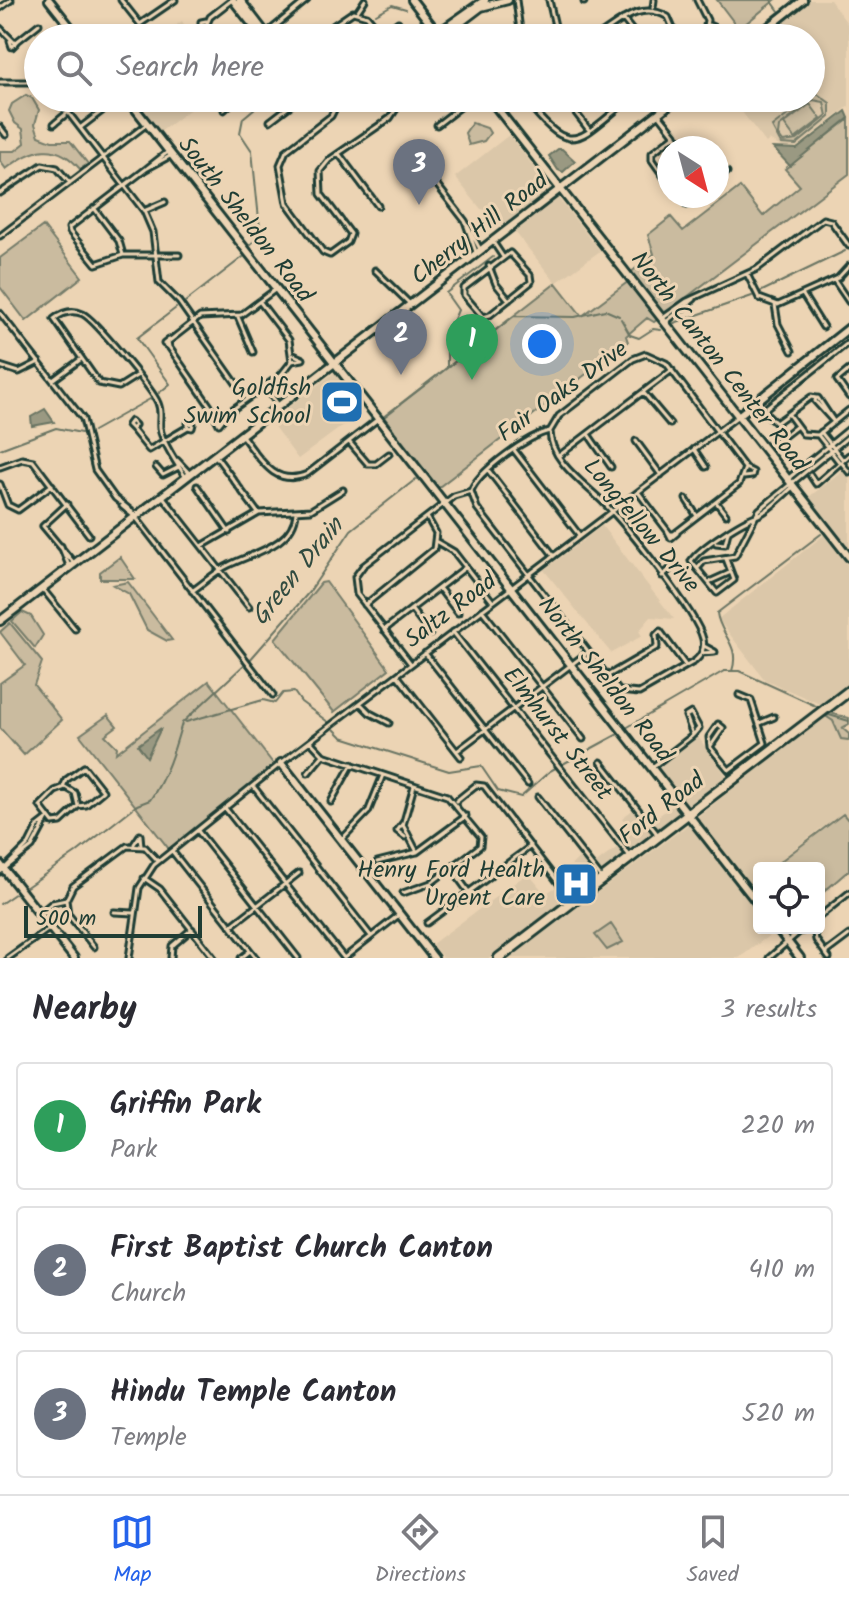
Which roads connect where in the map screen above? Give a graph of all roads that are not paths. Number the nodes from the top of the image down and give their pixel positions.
1 (11, 0) edge
2 (49, 0) edge
3 (121, 0) edge
4 (175, 0) edge
5 (233, 0) edge
6 (240, 0) edge
7 (307, 0) edge
8 (365, 0) edge
9 (412, 0) edge
10 (508, 0) edge
11 (516, 0) edge
12 (549, 0) edge
13 (651, 0) edge
14 (697, 0) edge
15 (484, 2) edge
16 (798, 2) edge
17 (647, 7) junction
18 (0, 8) edge
19 (653, 8) junction
20 (357, 12) junction
21 (622, 18) junction
22 (206, 21) dead end
23 (398, 22) dead end
24 (68, 24) edge
25 (253, 24) edge
26 (256, 24) edge
27 (279, 24) edge
28 (333, 24) edge
29 (374, 24) edge
30 (395, 24) edge
31 (429, 24) edge
32 (454, 24) edge
33 (518, 24) edge
34 (555, 24) edge
35 (614, 24) edge
36 (627, 24) edge
37 (672, 24) edge
38 (708, 24) edge
39 (772, 24) edge
40 (0, 28) edge
41 (24, 36) edge
42 (24, 81) edge
43 (1, 83) edge
44 (68, 112) joint
45 (101, 112) edge
46 (139, 112) edge
47 (282, 112) edge
48 (333, 112) edge
49 (392, 112) edge
50 (454, 112) edge
51 (500, 112) edge
52 (536, 112) edge
53 (575, 112) edge
54 (613, 112) edge
55 (658, 113) joint
56 (270, 121) dead end
57 (148, 123) junction
58 (54, 124) dead end
59 (437, 125) dead end
60 (0, 127) edge
61 (80, 128) junction
62 (589, 130) junction
63 (6, 135) dead end
64 (675, 135) edge
65 (657, 149) edge
66 (410, 150) dead end
67 (170, 153) junction
68 (339, 154) junction
69 (103, 157) junction
70 (657, 167) edge
71 (70, 183) junction
72 (125, 185) junction
73 (560, 190) junction
74 (0, 193) edge
75 (165, 202) dead end
76 (378, 206) dead end
77 (94, 208) junction
78 (144, 211) junction
79 (0, 236) edge
80 (493, 242) junction
81 (849, 246) edge
82 (479, 252) junction
83 (123, 255) junction
84 (179, 255) dead end
85 (155, 256) junction
86 (503, 257) junction
87 (489, 266) junction
88 (849, 266) edge
89 (375, 270) dead end
90 (747, 274) junction
91 (834, 280) junction
92 (276, 289) junction
93 (803, 295) junction
94 (509, 300) junction
95 (260, 302) junction
96 (849, 302) edge
97 (411, 305) junction
98 (775, 305) junction
99 (0, 313) edge
100 (238, 317) junction
101 (664, 321) junction
102 (191, 323) junction
103 (823, 327) dead end
104 (849, 328) edge
105 (849, 342) edge
106 (792, 351) dead end
107 (253, 352) dead end
108 (293, 355) junction
109 (80, 360) junction
110 (292, 361) junction
111 (39, 362) junction
112 (335, 364) junction
113 (0, 366) edge
114 (672, 370) junction
115 (849, 370) edge
116 (138, 375) junction
117 (53, 380) junction
118 (265, 387) junction
119 (643, 392) junction
120 (849, 397) edge
121 (248, 400) junction
122 (279, 406) junction
123 (849, 410) edge
124 (789, 415) junction
125 (738, 416) junction
126 (378, 419) junction
127 (834, 422) junction
128 (670, 424) dead end
129 (797, 426) junction
130 (188, 427) dead end
131 (132, 429) dead end
132 (849, 429) edge
133 (550, 431) junction
134 (717, 432) junction
135 (820, 433) junction
136 (588, 434) junction
137 (242, 435) junction
138 (849, 436) edge
139 (165, 441) junction
140 (636, 441) dead end
141 (349, 442) junction
142 (775, 443) dead end
143 (831, 448) junction
144 (694, 449) junction
145 (514, 450) junction
146 (389, 454) dead end
147 (215, 455) junction
148 (849, 455) edge
149 (559, 456) junction
150 (177, 460) junction
151 (841, 462) junction
152 (0, 467) edge
153 (156, 467) dead end
154 (179, 467) junction
155 (611, 467) dead end
156 (706, 467) dead end
157 (745, 468) junction
158 (488, 470) junction
159 (849, 472) edge
160 (661, 475) junction
161 (810, 475) dead end
162 (188, 476) junction
163 (744, 477) junction
164 (791, 483) junction
165 (0, 484) edge
166 (52, 485) junction
167 (197, 486) dead end
168 (343, 490) dead end
169 (471, 491) junction
170 (638, 492) junction
171 (162, 495) junction
172 (686, 499) dead end
173 (716, 502) junction
174 (67, 504) junction
175 (444, 504) junction
176 (296, 511) junction
177 (611, 512) junction
178 (259, 513) junction
179 (726, 515) dead end
180 (134, 516) junction
181 (697, 516) junction
182 (755, 516) junction
183 (426, 517) junction
184 (229, 532) junction
185 (89, 535) dead end
186 (580, 536) junction
187 (437, 542) junction
188 (202, 546) junction
189 (554, 556) junction
190 (849, 557) edge
191 (726, 559) junction
192 (72, 564) junction
193 (674, 566) dead end
194 (466, 567) junction
195 (698, 568) junction
196 (220, 571) junction
197 (729, 573) junction
198 (528, 576) junction
199 (662, 576) junction
200 (709, 582) junction
201 (42, 588) junction
202 (439, 588) junction
203 (511, 589) junction
204 (192, 591) junction
205 (493, 602) junction
206 (365, 605) junction
207 (249, 607) dead end
208 (411, 609) junction
209 (482, 610) junction
210 (458, 613) dead end
211 (0, 621) edge
212 (75, 629) dead end
213 (384, 630) junction
214 (453, 632) junction
215 (430, 634) dead end
216 (704, 646) junction
217 (657, 647) junction
218 (670, 647) junction
219 (588, 652) junction
220 (425, 653) junction
221 (702, 653) junction
222 (411, 664) junction
223 (571, 665) junction
224 (686, 667) junction
225 (397, 675) junction
226 (607, 676) junction
227 (543, 687) junction
228 (849, 691) edge
229 (273, 695) dead end
230 (739, 695) dead end
231 (360, 703) junction
232 (514, 709) junction
233 (774, 717) dead end
234 (389, 723) dead end
235 (760, 723) junction
236 (485, 730) junction
237 (693, 735) junction
238 (583, 739) dead end
239 (310, 741) junction
240 (710, 747) junction
241 (457, 751) junction
242 (323, 755) junction
243 (461, 757) dead end
244 (756, 757) junction
245 (601, 762) dead end
246 (281, 763) junction
247 (352, 764) junction
248 (651, 768) junction
249 (308, 773) dead end
250 (383, 775) junction
251 (528, 784) dead end
252 (253, 786) junction
253 (414, 786) junction
254 (63, 788) junction
255 (538, 797) dead end
256 (331, 802) dead end
257 (455, 802) junction
258 (78, 806) junction
259 (225, 808) junction
260 (688, 815) junction
261 (466, 816) junction
262 (47, 819) junction
263 (198, 831) junction
264 (660, 837) junction
265 (342, 839) junction
266 (134, 845) junction
267 (141, 846) junction
268 (531, 846) junction
269 (172, 851) junction
270 (417, 852) junction
271 (632, 858) junction
272 (158, 861) junction
273 (377, 862) dead end
274 (1, 868) edge
275 (451, 868) junction
276 (299, 873) dead end
277 (144, 878) junction
278 (603, 880) junction
279 (285, 883) junction
280 (403, 893) dead end
281 (849, 893) edge
282 (470, 894) junction
283 (753, 897) edge
284 (66, 900) junction
285 (573, 902) junction
286 (257, 906) junction
287 (114, 912) dead end
288 (825, 912) edge
289 (39, 913) junction
290 (135, 913) junction
291 (400, 914) junction
292 (427, 923) dead end
293 (48, 926) junction
294 (231, 926) junction
295 (192, 929) junction
296 (782, 934) edge
297 (797, 934) edge
298 (815, 934) edge
299 (849, 935) edge
300 (371, 936) junction
301 (787, 941) junction
302 (94, 947) dead end
303 (250, 951) junction
304 (825, 953) junction
305 (69, 956) edge
306 (8, 958) edge
307 (129, 958) edge
308 (171, 958) edge
309 (214, 958) edge
310 (241, 958) edge
311 (256, 958) edge
312 (298, 958) edge
313 (344, 958) edge
314 (434, 958) edge
315 (499, 958) edge
316 (769, 958) edge
317 (800, 958) edge
318 (829, 958) edge

1 - 18 street
2 - 24 street
3 - 4 street
5 - 22 street
5 - 25 street
6 - 26 street
7 - 27 street
8 - 20 street
9 - 31 street
10 - 15 street
11 - 33 street
12 - 34 street
13 - 17 street
13 - 19 street
14 - 38 street
15 - 32 street
16 - 39 street
17 - 19 street
17 - 21 street
19 - 37 street
20 - 28 street
20 - 29 street
21 - 35 street
21 - 36 street
23 - 30 street
40 - 41 street
42 - 43 street
44 - 58 street
44 - 61 street
45 - 61 street
46 - 57 street, South Sheldon Road
47 - 56 street
48 - 68 street
49 - 68 street
50 - 59 street
51 - 73 street, North Canton Center Road
52 - 62 street
53 - 62 street
54 - 62 street
55 - 64 street
55 - 73 street, Cherry Hill Road
57 - 67 street, South Sheldon Road
57 - 69 street
60 - 63 street
61 - 69 street
65 - 70 street
66 - 82 street
67 - 72 street
67 - 92 street, South Sheldon Road
68 - 76 street
69 - 71 street
69 - 72 street
71 - 74 street
71 - 79 street
72 - 77 street
72 - 78 street
73 - 80 street, Cherry Hill Road
73 - 101 street, North Canton Center Road
75 - 78 street
77 - 83 street
77 - 83 street
78 - 85 street
80 - 82 street, Cherry Hill Road
80 - 86 street
81 - 90 street
82 - 97 street, Cherry Hill Road
83 - 85 street
84 - 85 street
85 - 102 street
86 - 87 street
86 - 94 street
87 - 94 street
87 - 94 street
88 - 91 street
89 - 97 street
90 - 98 street
90 - 101 street
91 - 93 street
91 - 96 street
92 - 95 street
92 - 112 street, South Sheldon Road
93 - 98 street
93 - 103 street
95 - 100 street
95 - 108 street
97 - 112 street, Cherry Hill Road
98 - 106 street
99 - 111 street
100 - 102 street
100 - 107 street
101 - 125 street, North Canton Center Road
102 - 121 street
102 - 121 street
104 - 125 street, Saltz Road
105 - 124 street
108 - 110 street
108 - 110 street
109 - 116 street
109 - 116 street
109 - 117 street
110 - 118 street
111 - 113 street
111 - 117 street
112 - 122 street, Cherry Hill Road
112 - 126 street, North Sheldon Road
114 - 119 street
114 - 133 street, Fair Oaks Drive
114 - 134 street
115 - 120 street
116 - 139 street
117 - 180 street
118 - 121 street
118 - 122 street
119 - 128 street
119 - 136 street
122 - 137 street, Cherry Hill Road
123 - 127 street
124 - 127 street
124 - 129 street
125 - 134 street, Saltz Road
125 - 164 street, North Canton Center Road
126 - 141 street
126 - 175 street, North Sheldon Road
127 - 135 street
129 - 135 street
129 - 142 street
130 - 139 street
131 - 139 street
132 - 143 street
133 - 145 street, Fair Oaks Drive
133 - 149 street, Longfellow Drive
134 - 144 street, Saltz Road
134 - 157 street
135 - 143 street
136 - 149 street
136 - 155 street
137 - 141 street
137 - 147 street, Cherry Hill Road
138 - 143 street
139 - 150 street
140 - 160 street
141 - 146 street
143 - 151 street
143 - 164 street
144 - 156 street
144 - 160 street, Saltz Road
145 - 158 street, Fair Oaks Drive
145 - 186 street
147 - 162 street, Cherry Hill Road
147 - 178 street
148 - 151 street
149 - 177 street, Longfellow Drive
150 - 154 street
150 - 162 street
151 - 159 street
151 - 161 street
152 - 166 street
153 - 154 street
154 - 162 street
157 - 163 street
157 - 163 street
158 - 169 street, Fair Oaks Drive
158 - 189 street
160 - 170 street, Saltz Road
162 - 171 street, Cherry Hill Road
163 - 173 street
164 - 182 street
164 - 190 street, North Canton Center Road
165 - 166 street
166 - 174 street
167 - 184 street
168 - 176 street
169 - 175 street, Fair Oaks Drive
169 - 198 street
170 - 177 street, Saltz Road
170 - 181 street
171 - 180 street, Cherry Hill Road
171 - 188 street
172 - 181 street
173 - 179 street
173 - 181 street
174 - 185 street
174 - 192 street
175 - 183 street, Fair Oaks Drive
175 - 203 street, North Sheldon Road
176 - 178 street
176 - 196 street
177 - 186 street, Saltz Road
177 - 199 street, Longfellow Drive
178 - 184 street
180 - 192 street, Cherry Hill Road
180 - 204 street
182 - 191 street
182 - 195 street
183 - 187 street
183 - 206 street, Fair Oaks Drive
184 - 188 street
186 - 189 street, Saltz Road
187 - 194 street
187 - 206 street
188 - 196 street
189 - 198 street, Saltz Road
191 - 195 street
191 - 197 street
192 - 201 street, Cherry Hill Road
193 - 199 street
194 - 202 street
194 - 205 street
195 - 200 street
196 - 204 street
196 - 207 street
197 - 200 street
197 - 200 street
198 - 203 street, Saltz Road
198 - 219 street
199 - 216 street, Longfellow Drive
201 - 211 street, Cherry Hill Road
201 - 212 street
202 - 208 street
202 - 210 street
203 - 205 street, Saltz Road
203 - 223 street, North Sheldon Road
204 - 229 street
205 - 209 street, Saltz Road
206 - 213 street
208 - 213 street
208 - 215 street
209 - 214 street, Saltz Road
209 - 227 street
213 - 222 street
214 - 220 street, Saltz Road
214 - 232 street, Elmhurst Street
216 - 221 street
216 - 221 street
217 - 218 street
217 - 218 street
217 - 226 street
218 - 224 street
219 - 223 street
219 - 226 street
220 - 222 street, Saltz Road
220 - 236 street
221 - 224 street
222 - 225 street, Saltz Road
223 - 227 street
223 - 248 street, North Sheldon Road
224 - 226 street
225 - 231 street, Saltz Road
225 - 241 street
227 - 232 street
227 - 238 street
228 - 244 main road, Ford Road
230 - 235 street
231 - 234 street
231 - 239 street, Saltz Road
232 - 236 street
232 - 271 street, Elmhurst Street
233 - 235 street
235 - 244 street
236 - 241 street
236 - 251 street
237 - 237 street
237 - 248 street
239 - 242 street
239 - 246 street, Saltz Road
240 - 240 street
240 - 244 street
241 - 243 street
242 - 247 street
242 - 249 street
244 - 260 main road, Ford Road
245 - 264 street
246 - 252 street, Saltz Road
246 - 265 street
247 - 250 street
247 - 256 street
248 - 260 street, North Sheldon Road
250 - 253 street
250 - 265 street
252 - 259 street, Saltz Road
252 - 300 street
253 - 257 street
253 - 270 street
254 - 258 street
254 - 258 street
254 - 262 street
255 - 278 street
257 - 261 street
257 - 268 street
258 - 262 street
259 - 263 street, Saltz Road
259 - 279 street
260 - 264 main road, Ford Road
260 - 283 street, North Sheldon Road
261 - 270 street
261 - 275 street
262 - 274 street
263 - 269 street, Saltz Road
263 - 286 street
264 - 271 main road, Ford Road
265 - 291 street
266 - 267 street
266 - 267 street
266 - 284 street
267 - 272 street
268 - 282 street
268 - 285 street
269 - 272 street, Saltz Road
269 - 294 street
270 - 273 street
271 - 278 main road, Ford Road
272 - 277 street, Saltz Road
274 - 289 street
275 - 280 street
275 - 282 street
276 - 279 street
277 - 290 street, Saltz Road
277 - 295 street
278 - 285 main road, Ford Road
279 - 286 street
279 - 313 street
281 - 288 street
282 - 292 street
284 - 289 street
284 - 302 street
285 - 315 main road, Ford Road
286 - 294 street
286 - 312 street
287 - 290 street
289 - 293 street
290 - 307 street, Saltz Road
291 - 300 street
291 - 314 street
293 - 305 street
293 - 306 street
294 - 303 street
295 - 308 street
295 - 309 street
296 - 301 street
297 - 301 street
298 - 304 street
299 - 304 street
300 - 313 street
301 - 316 street
301 - 317 street
303 - 310 street
303 - 311 street
304 - 318 street

